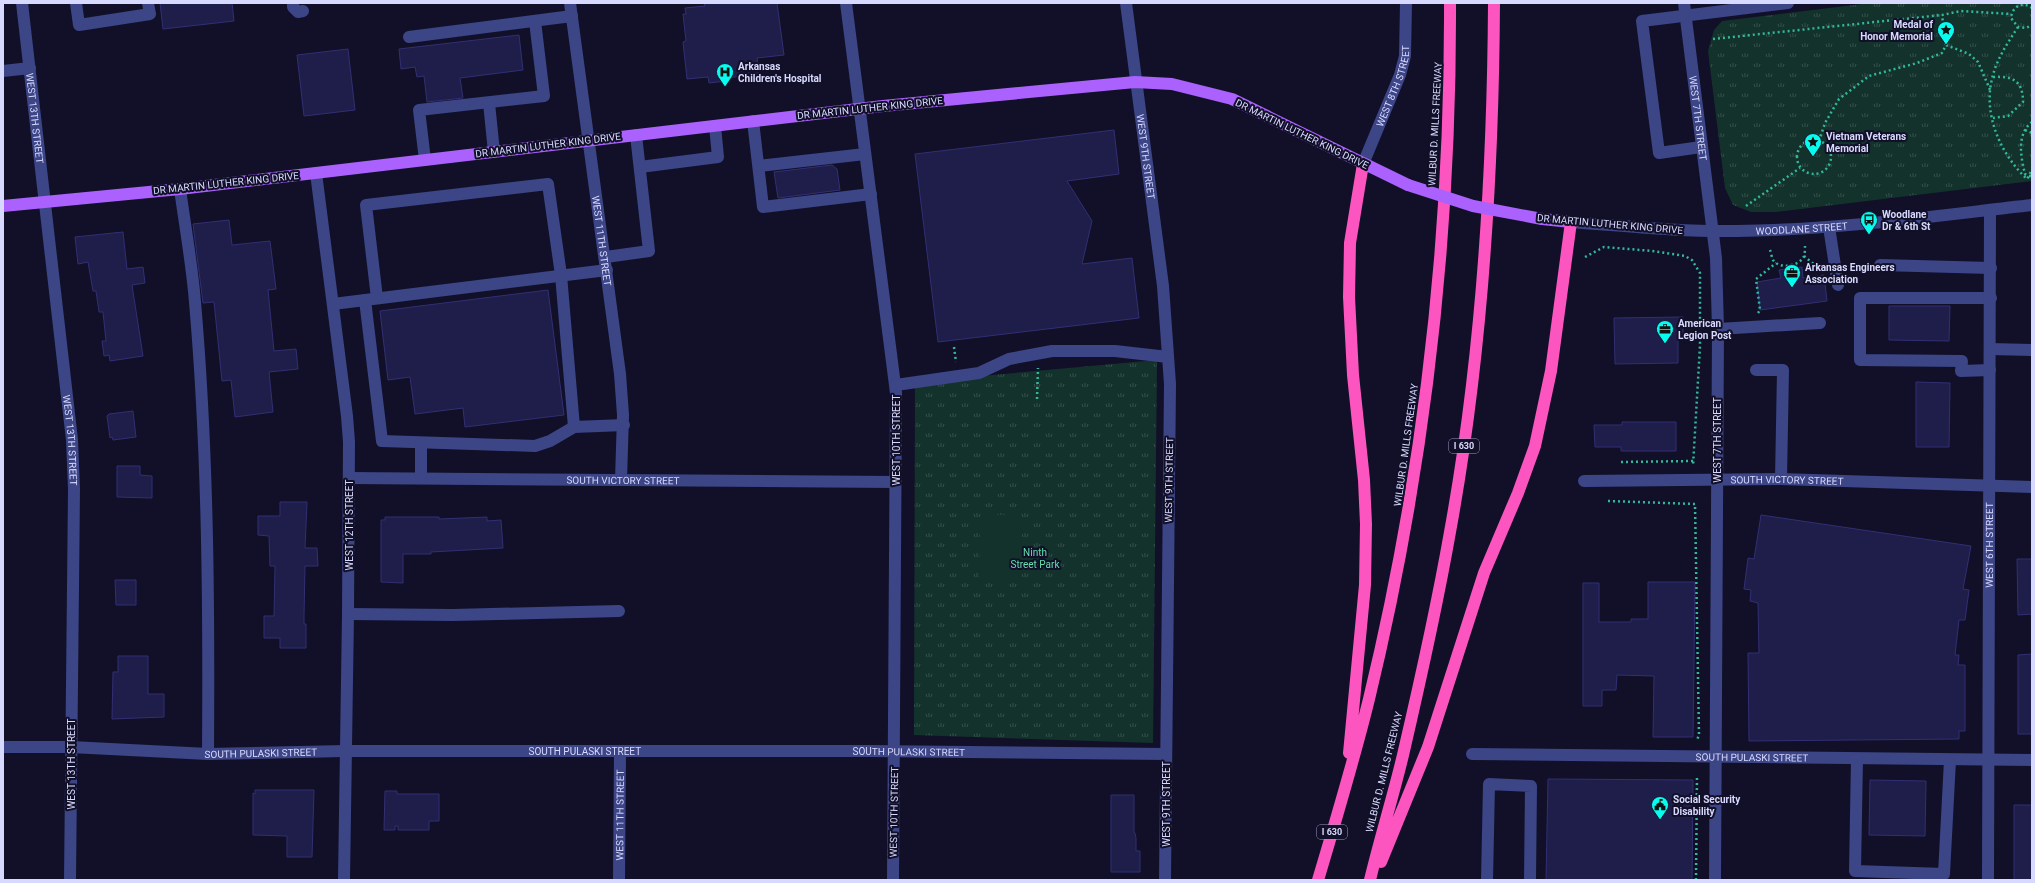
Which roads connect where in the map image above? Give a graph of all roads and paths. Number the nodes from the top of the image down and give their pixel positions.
1 (22, 3) edge
2 (76, 3) edge
3 (148, 3) edge
4 (293, 3) edge
5 (570, 3) edge
6 (846, 3) edge
7 (1126, 3) edge
8 (1406, 3) edge
9 (1450, 3) edge
10 (1494, 3) edge
11 (1684, 3) edge
12 (1788, 3) edge
13 (2032, 8) edge
14 (302, 12) dead end
15 (2011, 14) junction
16 (1686, 15) junction
17 (1942, 15) junction
18 (572, 16) junction
19 (535, 21) junction
20 (2032, 25) edge
21 (2018, 27) junction
22 (409, 37) dead end
23 (1713, 39) dead end
24 (1946, 45) junction
25 (30, 68) junction
26 (3, 71) edge
27 (1993, 77) junction
28 (1135, 82) junction
29 (1991, 92) junction
30 (489, 103) junction
31 (860, 110) junction
32 (1993, 118) junction
33 (753, 121) junction
34 (2032, 122) edge
35 (714, 126) junction
36 (2025, 130) junction
37 (2032, 134) edge
38 (636, 135) junction
39 (590, 140) junction
40 (1819, 141) junction
41 (1701, 147) junction
42 (494, 152) junction
43 (865, 154) junction
44 (425, 160) junction
45 (1363, 164) junction
46 (759, 166) junction
47 (640, 167) junction
48 (1800, 168) junction
49 (2032, 170) edge
50 (316, 173) junction
51 (2030, 177) edge
52 (180, 189) junction
53 (871, 194) junction
54 (45, 201) junction
55 (3, 206) edge
56 (1746, 206) dead end
57 (2032, 206) edge
58 (1990, 210) junction
59 (1571, 222) junction
60 (1829, 227) junction
61 (1713, 231) junction
62 (1805, 246) dead end
63 (1770, 250) dead end
64 (1804, 256) junction
65 (606, 257) junction
66 (1585, 257) dead end
67 (1776, 263) junction
68 (1880, 265) dead end
69 (1991, 268) junction
70 (607, 270) junction
71 (1821, 270) dead end
72 (561, 275) junction
73 (1838, 285) dead end
74 (1991, 298) junction
75 (371, 299) junction
76 (333, 304) junction
77 (1757, 314) dead end
78 (1820, 324) dead end
79 (1718, 329) junction
80 (1990, 349) junction
81 (2032, 350) edge
82 (1037, 353) junction
83 (1168, 357) junction
84 (1756, 370) dead end
85 (1990, 370) junction
86 (896, 385) junction
87 (1037, 399) dead end
88 (624, 425) junction
89 (574, 427) junction
90 (421, 444) junction
91 (1693, 461) junction
92 (1621, 462) dead end
93 (349, 478) junction
94 (420, 478) junction
95 (1781, 479) junction
96 (621, 480) junction
97 (1717, 480) junction
98 (1584, 481) dead end
99 (1695, 481) junction
100 (896, 482) junction
101 (1989, 487) junction
102 (2032, 487) edge
103 (1608, 501) dead end
104 (619, 611) dead end
105 (348, 614) junction
106 (1697, 740) dead end
107 (3, 747) edge
108 (71, 747) junction
109 (344, 751) junction
110 (620, 751) junction
111 (894, 752) junction
112 (208, 754) junction
113 (1166, 754) junction
114 (1472, 754) dead end
115 (1715, 758) junction
116 (1857, 759) junction
117 (1950, 760) junction
118 (1988, 760) junction
119 (2032, 760) edge
120 (1697, 776) dead end
121 (1346, 784) junction
122 (70, 880) edge
123 (344, 880) edge
124 (619, 880) edge
125 (893, 880) edge
126 (1165, 880) edge
127 (1318, 880) edge
128 (1370, 880) edge
129 (1373, 880) edge
130 (1488, 880) edge
131 (1530, 880) edge
132 (1696, 880) edge
133 (1715, 880) edge
134 (1988, 880) edge

1 - 25 street, WEST 13TH STREET
2 - 3 street
4 - 14 street
5 - 18 street, WEST 11TH STREET
6 - 31 street, WEST 10TH STREET
7 - 28 street, WEST 9TH STREET
8 - 45 street, WEST 8TH STREET
9 - 121 highway, WILBUR D. MILLS FREEWAY / I 630
10 - 128 highway, WILBUR D. MILLS FREEWAY / I 630
11 - 16 street, WEST 7TH STREET
12 - 16 street
13 - 15 path
15 - 17 path
15 - 21 path
16 - 41 street, WEST 7TH STREET
16 - 41 street
17 - 23 path
17 - 24 path
18 - 19 street
18 - 39 street, WEST 11TH STREET
19 - 22 street
19 - 30 street
20 - 21 path
21 - 27 path
24 - 29 path
24 - 40 path
25 - 26 street
25 - 54 street, WEST 13TH STREET
27 - 29 path
27 - 32 path
28 - 31 main road, DR MARTIN LUTHER KING DRIVE
28 - 45 main road, DR MARTIN LUTHER KING DRIVE
28 - 83 street, WEST 9TH STREET
29 - 32 path
30 - 42 street
30 - 44 street
31 - 33 main road, DR MARTIN LUTHER KING DRIVE
31 - 43 street, WEST 10TH STREET
32 - 51 path
33 - 35 main road, DR MARTIN LUTHER KING DRIVE
33 - 46 street
34 - 36 path
35 - 38 main road, DR MARTIN LUTHER KING DRIVE
35 - 47 street
36 - 37 path
36 - 51 path
38 - 39 main road, DR MARTIN LUTHER KING DRIVE
38 - 47 street
39 - 42 main road, DR MARTIN LUTHER KING DRIVE
39 - 65 street, WEST 11TH STREET
40 - 48 path
40 - 48 path
41 - 61 street, WEST 7TH STREET
42 - 44 main road, DR MARTIN LUTHER KING DRIVE
43 - 46 street
43 - 53 street, WEST 10TH STREET
44 - 50 main road, DR MARTIN LUTHER KING DRIVE
45 - 59 main road, DR MARTIN LUTHER KING DRIVE, bridge
45 - 121 highway
46 - 53 street
47 - 65 street
48 - 56 path
49 - 51 path
50 - 52 main road, DR MARTIN LUTHER KING DRIVE
50 - 76 street, WEST 12TH STREET
52 - 54 main road, DR MARTIN LUTHER KING DRIVE
52 - 112 street
53 - 86 street, WEST 10TH STREET
54 - 55 main road, DR MARTIN LUTHER KING DRIVE
54 - 108 street, WEST 13TH STREET
57 - 58 street, WOODLANE STREET
58 - 60 street, WOODLANE STREET
58 - 69 street, WEST 6TH STREET
59 - 61 street, DR MARTIN LUTHER KING DRIVE
59 - 129 highway
60 - 61 street, WOODLANE STREET
60 - 73 street
61 - 79 street, WEST 7TH STREET
62 - 64 path
63 - 67 path
64 - 67 path
64 - 71 path
65 - 70 street, WEST 11TH STREET
66 - 91 path
67 - 77 path
68 - 69 street
69 - 74 street, WEST 6TH STREET
70 - 72 street
70 - 88 street, WEST 11TH STREET
72 - 75 street
72 - 75 street
72 - 89 street
74 - 80 street, WEST 6TH STREET
74 - 85 street
75 - 76 street
75 - 90 street
76 - 93 street, WEST 12TH STREET
78 - 79 street
79 - 97 street, WEST 7TH STREET
80 - 81 street
80 - 85 street, WEST 6TH STREET
82 - 83 street
82 - 86 street
82 - 87 path
83 - 113 street, WEST 9TH STREET
84 - 95 street
85 - 101 street, WEST 6TH STREET
86 - 100 street, WEST 10TH STREET
88 - 89 street
88 - 96 street, WEST 11TH STREET
89 - 90 street
90 - 94 street
91 - 92 path
91 - 99 path
93 - 94 street, SOUTH VICTORY STREET
93 - 105 street, WEST 12TH STREET
94 - 96 street, SOUTH VICTORY STREET
95 - 97 street, SOUTH VICTORY STREET
95 - 101 street, SOUTH VICTORY STREET
96 - 100 street, SOUTH VICTORY STREET
97 - 99 street, SOUTH VICTORY STREET
97 - 115 street, WEST 7TH STREET
98 - 99 street, SOUTH VICTORY STREET
100 - 111 street, WEST 10TH STREET
101 - 102 street, SOUTH VICTORY STREET
101 - 118 street, WEST 6TH STREET
103 - 106 path
104 - 105 street
105 - 109 street, WEST 12TH STREET
107 - 108 street, SOUTH PULASKI STREET
108 - 112 street, SOUTH PULASKI STREET
108 - 122 street, WEST 13TH STREET
109 - 110 street, SOUTH PULASKI STREET
109 - 112 street, SOUTH PULASKI STREET
109 - 123 street, WEST 12TH STREET
110 - 111 street, SOUTH PULASKI STREET
110 - 124 street, WEST 11TH STREET
111 - 113 street, SOUTH PULASKI STREET
111 - 125 street, WEST 10TH STREET
113 - 126 street, WEST 9TH STREET
114 - 115 street, SOUTH PULASKI STREET
115 - 116 street, SOUTH PULASKI STREET
115 - 133 street, WEST 7TH STREET
116 - 117 street, SOUTH PULASKI STREET
116 - 117 street
117 - 118 street, SOUTH PULASKI STREET
118 - 119 street, SOUTH PULASKI STREET
118 - 134 street, WEST 6TH STREET
120 - 132 path
121 - 127 highway, WILBUR D. MILLS FREEWAY / I 630
130 - 131 street

